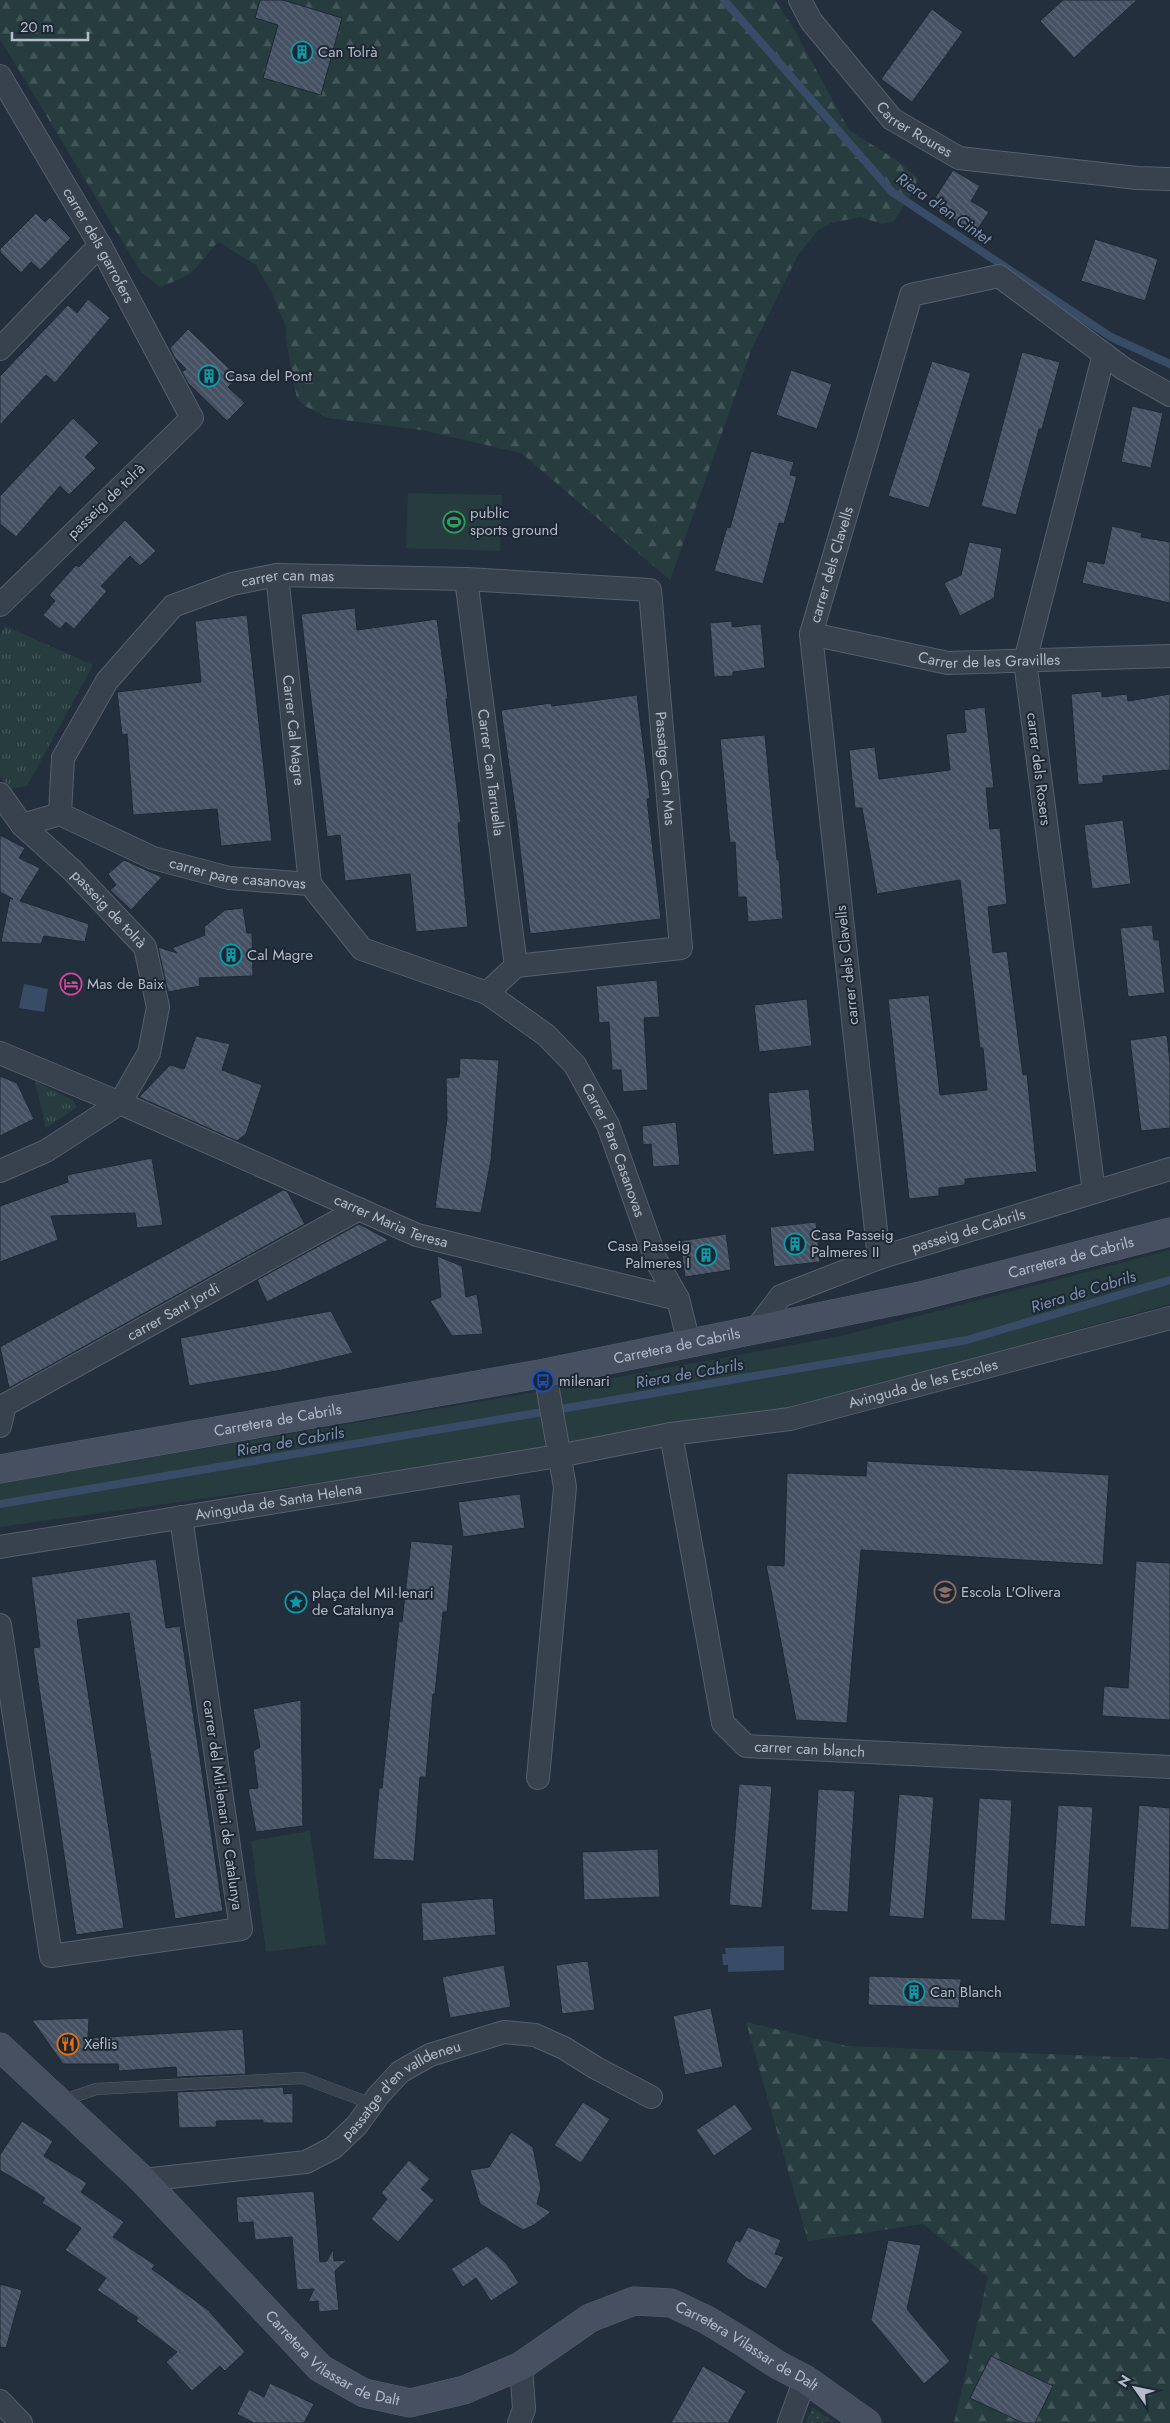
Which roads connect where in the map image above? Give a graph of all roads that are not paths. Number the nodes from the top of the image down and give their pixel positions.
1 (800, 0) edge
2 (0, 76) edge
3 (7, 106) edge
4 (1170, 179) edge
5 (100, 245) junction
6 (0, 350) edge
7 (1104, 354) junction
8 (1170, 395) edge
9 (192, 418) joint
10 (278, 576) junction
11 (466, 580) junction
12 (650, 590) joint
13 (0, 605) edge
14 (810, 634) junction
15 (1170, 656) edge
16 (1025, 661) junction
17 (0, 794) edge
18 (60, 814) junction
19 (22, 825) junction
20 (310, 884) junction
21 (516, 966) junction
22 (487, 993) junction
23 (0, 1054) edge
24 (120, 1104) junction
25 (1170, 1169) edge
26 (0, 1171) edge
27 (1094, 1192) junction
28 (359, 1209) junction
29 (1170, 1227) edge
30 (1170, 1232) edge
31 (1142, 1239) junction
32 (879, 1258) junction
33 (678, 1299) junction
34 (1170, 1318) edge
35 (756, 1329) junction
36 (689, 1343) junction
37 (546, 1380) junction
38 (0, 1426) edge
39 (671, 1434) junction
40 (557, 1449) junction
41 (0, 1469) edge
42 (181, 1517) junction
43 (0, 1547) edge
44 (0, 1626) edge
45 (1170, 1767) edge
46 (538, 1778) dead end
47 (0, 2047) edge
48 (651, 2097) dead end
49 (59, 2102) junction
50 (372, 2104) junction
51 (143, 2180) junction
52 (521, 2366) junction
53 (805, 2380) junction
54 (0, 2401) edge
55 (861, 2421) edge
56 (21, 2423) edge
57 (519, 2423) edge
58 (789, 2423) edge

1 - 4 street, Carrer Roures
2 - 3 street, carrer dels garrofers
3 - 5 street, carrer dels garrofers
5 - 6 street
5 - 9 street, carrer dels garrofers
7 - 8 street, carrer dels Clavells
7 - 14 street, carrer dels Clavells
7 - 16 street, carrer dels Rosers
9 - 13 street, passeig de tolrà
10 - 11 street, carrer can mas
10 - 18 street, carrer can mas
10 - 20 street, Carrer Cal Magre
11 - 12 street, carrer can mas
11 - 21 street, Carrer Can Tarruella
12 - 21 street, Passatge Can Mas
14 - 16 street, Carrer de les Gravilles
14 - 32 street, carrer dels Clavells
15 - 16 street, Carrer de les Gravilles
16 - 27 street, carrer dels Rosers
17 - 19 street, passeig de tolrà
18 - 19 street
18 - 20 street, carrer pare casanovas
19 - 24 street, passeig de tolrà
20 - 22 street, carrer pare casanovas
21 - 22 street
22 - 33 street, Carrer Pare Casanovas
23 - 24 street
24 - 26 street
24 - 28 street, carrer Maria Teresa
25 - 27 street, passeig de Cabrils
27 - 32 street, passeig de Cabrils
28 - 33 street, carrer Maria Teresa
28 - 38 street, carrer Sant Jordi
29 - 31 street, Carretera de Cabrils
30 - 31 street, Carretera de Cabrils
31 - 35 street, Carretera de Cabrils
32 - 35 street, passeig de Cabrils
33 - 36 street, Carrer Pare Casanovas
34 - 39 street, Avinguda de les Escoles
35 - 36 street, Carretera de Cabrils
36 - 37 street, Carretera de Cabrils
37 - 40 street
37 - 41 street, Carretera de Cabrils
39 - 40 street, Avinguda de les Escoles
39 - 45 street, carrer can blanch
40 - 42 street, Avinguda de Santa Helena
40 - 46 street
42 - 43 street, Avinguda de Santa Helena
42 - 44 street, carrer del Mil·lenari de Catalunya
47 - 49 street, Carretera Vilassar de Dalt
48 - 50 street, passatge d'en valldeneu
49 - 50 lane
49 - 51 street, Carretera Vilassar de Dalt
50 - 51 street, passatge d'en valldeneu
51 - 52 street, Carretera Vilassar de Dalt
52 - 53 street, Carretera Vilassar de Dalt
52 - 57 street
53 - 55 street, Carretera Vilassar de Dalt
53 - 58 street
54 - 56 street

